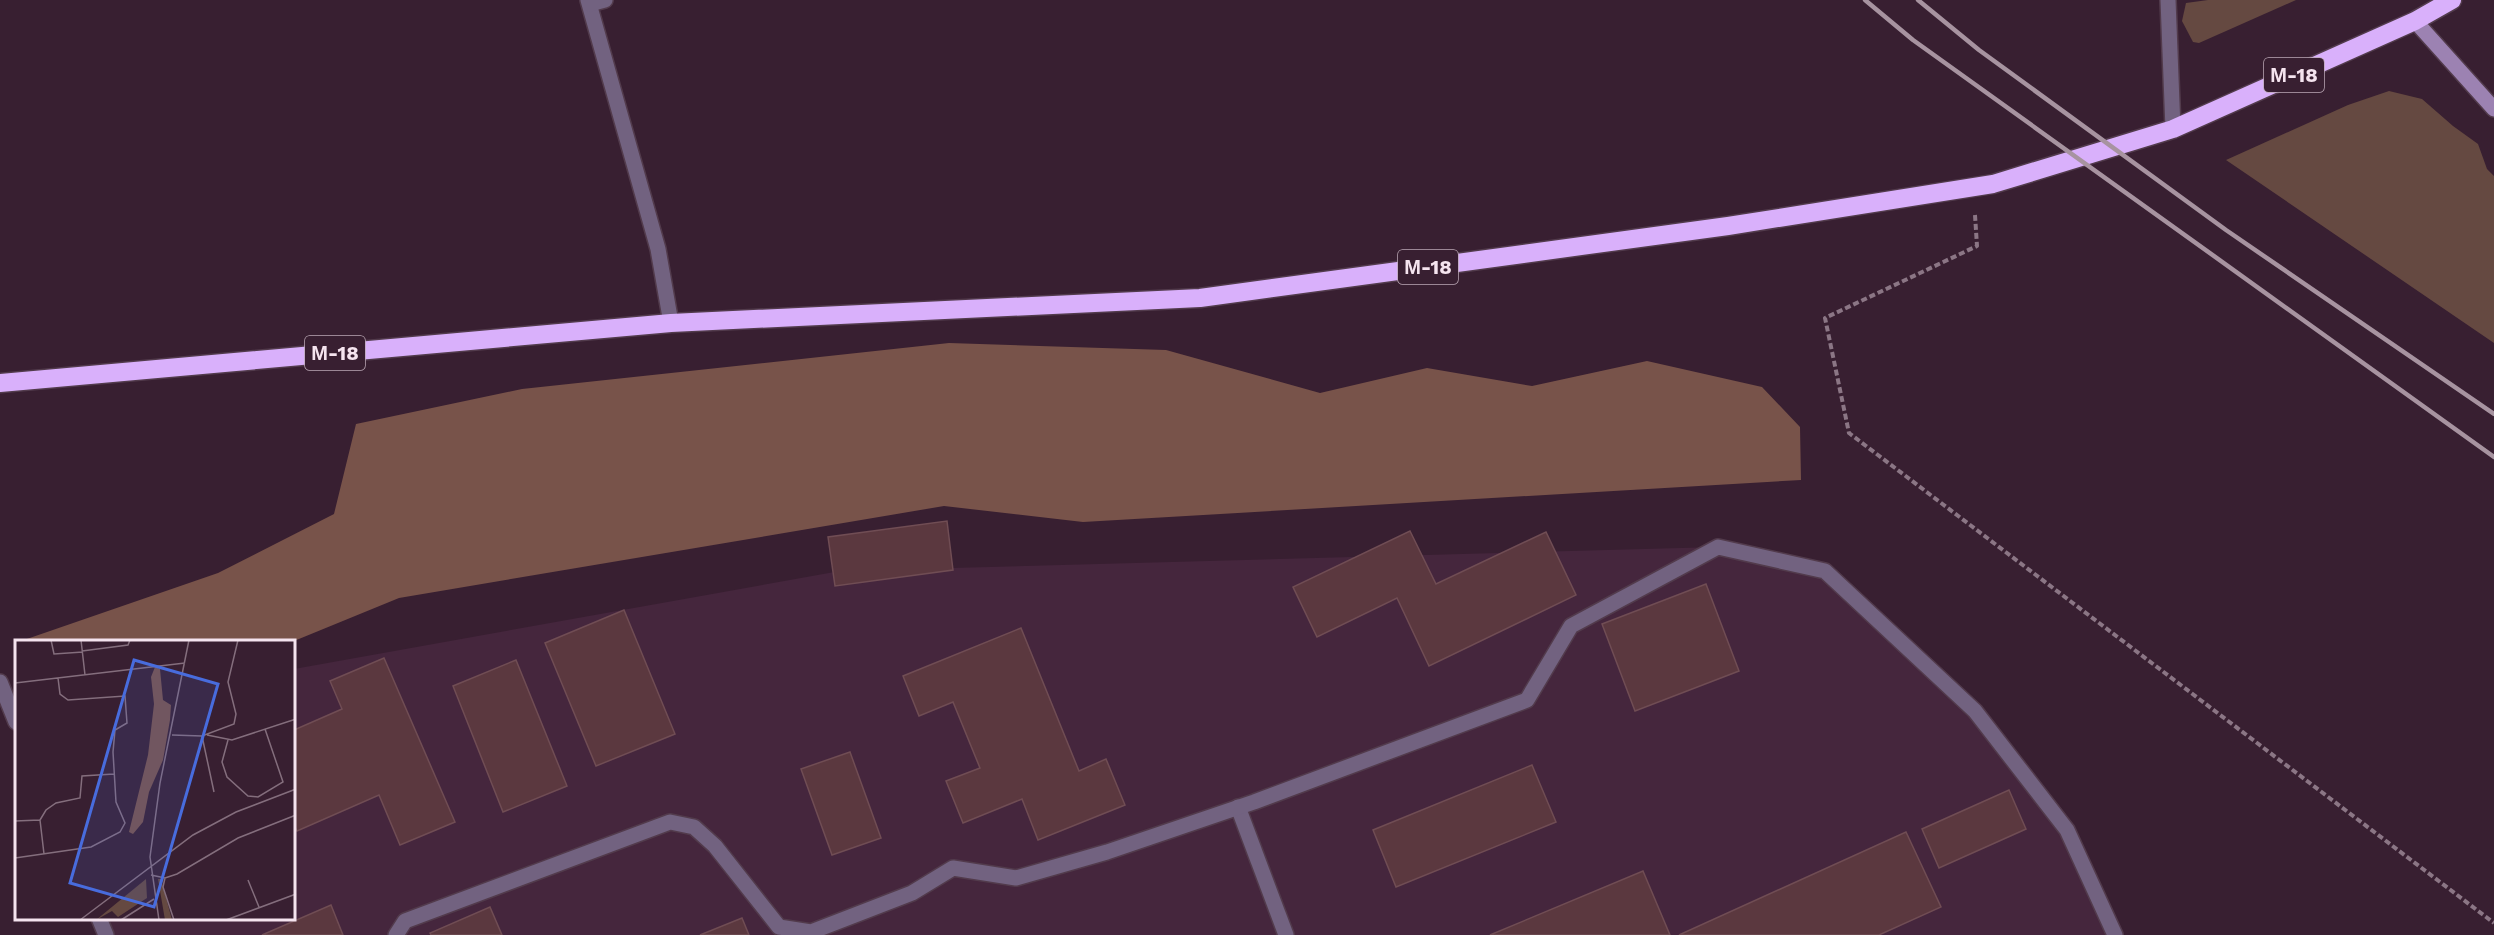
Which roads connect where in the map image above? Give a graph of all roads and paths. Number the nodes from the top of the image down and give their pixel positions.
1 (2168, 0) edge
2 (2452, 0) edge
3 (594, 1) edge
4 (2415, 21) junction
5 (2494, 109) edge
6 (2173, 129) junction
7 (1974, 187) junction
8 (671, 323) junction
9 (0, 383) edge
10 (0, 682) edge
11 (15, 720) edge
12 (1238, 807) junction
13 (100, 920) edge
14 (2494, 923) edge
15 (106, 935) edge
16 (396, 935) edge
17 (1286, 935) edge
18 (2115, 935) edge

1 - 6 street
2 - 4 highway, М-18
3 - 8 street
4 - 5 street
4 - 6 highway, М-18
6 - 7 highway, М-18
7 - 8 highway, М-18
7 - 14 path
8 - 9 highway, М-18
10 - 11 street
12 - 16 street
12 - 17 street
12 - 18 street
13 - 15 street

